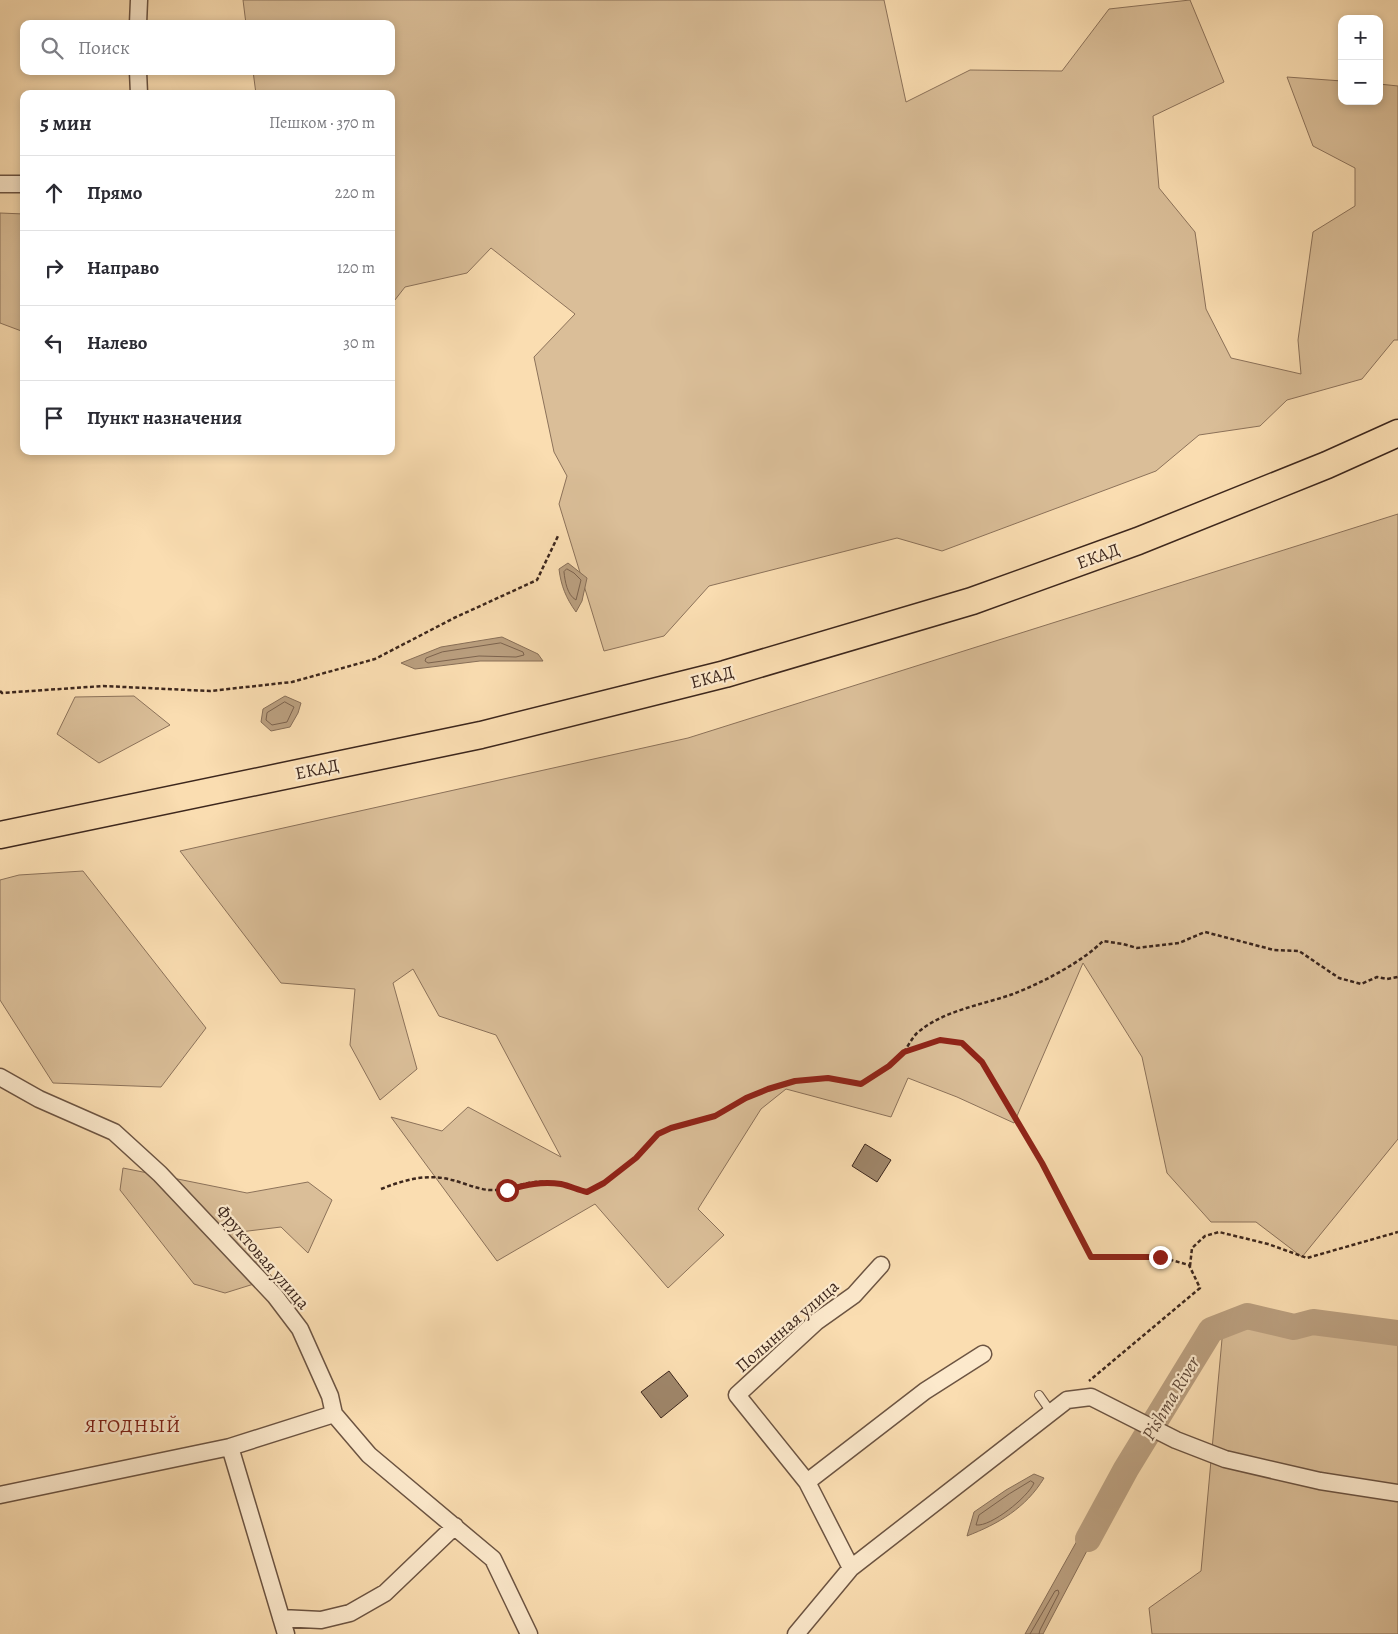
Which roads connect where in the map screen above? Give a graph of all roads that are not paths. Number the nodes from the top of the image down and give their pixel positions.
1 (139, 0) edge
2 (138, 20) edge
3 (138, 75) edge
4 (139, 90) edge
5 (0, 184) edge
6 (20, 184) edge
7 (1398, 433) edge
8 (0, 836) edge
9 (0, 1077) edge
10 (881, 1265) dead end
11 (983, 1354) dead end
12 (1039, 1395) dead end
13 (1051, 1412) junction
14 (334, 1414) junction
15 (230, 1447) junction
16 (807, 1482) junction
17 (1398, 1493) edge
18 (0, 1496) edge
19 (455, 1526) junction
20 (851, 1568) junction
21 (281, 1618) junction
22 (286, 1634) edge
23 (530, 1634) edge
24 (796, 1634) edge

1 - 2 street
3 - 4 street
5 - 6 street
7 - 8 highway, ЕКАД
9 - 14 street, Фруктовая улица
10 - 16 street, Полынная улица
11 - 16 street
12 - 13 lane
13 - 17 street
13 - 20 street
14 - 15 street
14 - 19 street, Фруктовая улица
15 - 18 street
15 - 21 street
16 - 20 street, Полынная улица
19 - 21 street
19 - 23 street, Фруктовая улица
20 - 24 street
21 - 22 street

